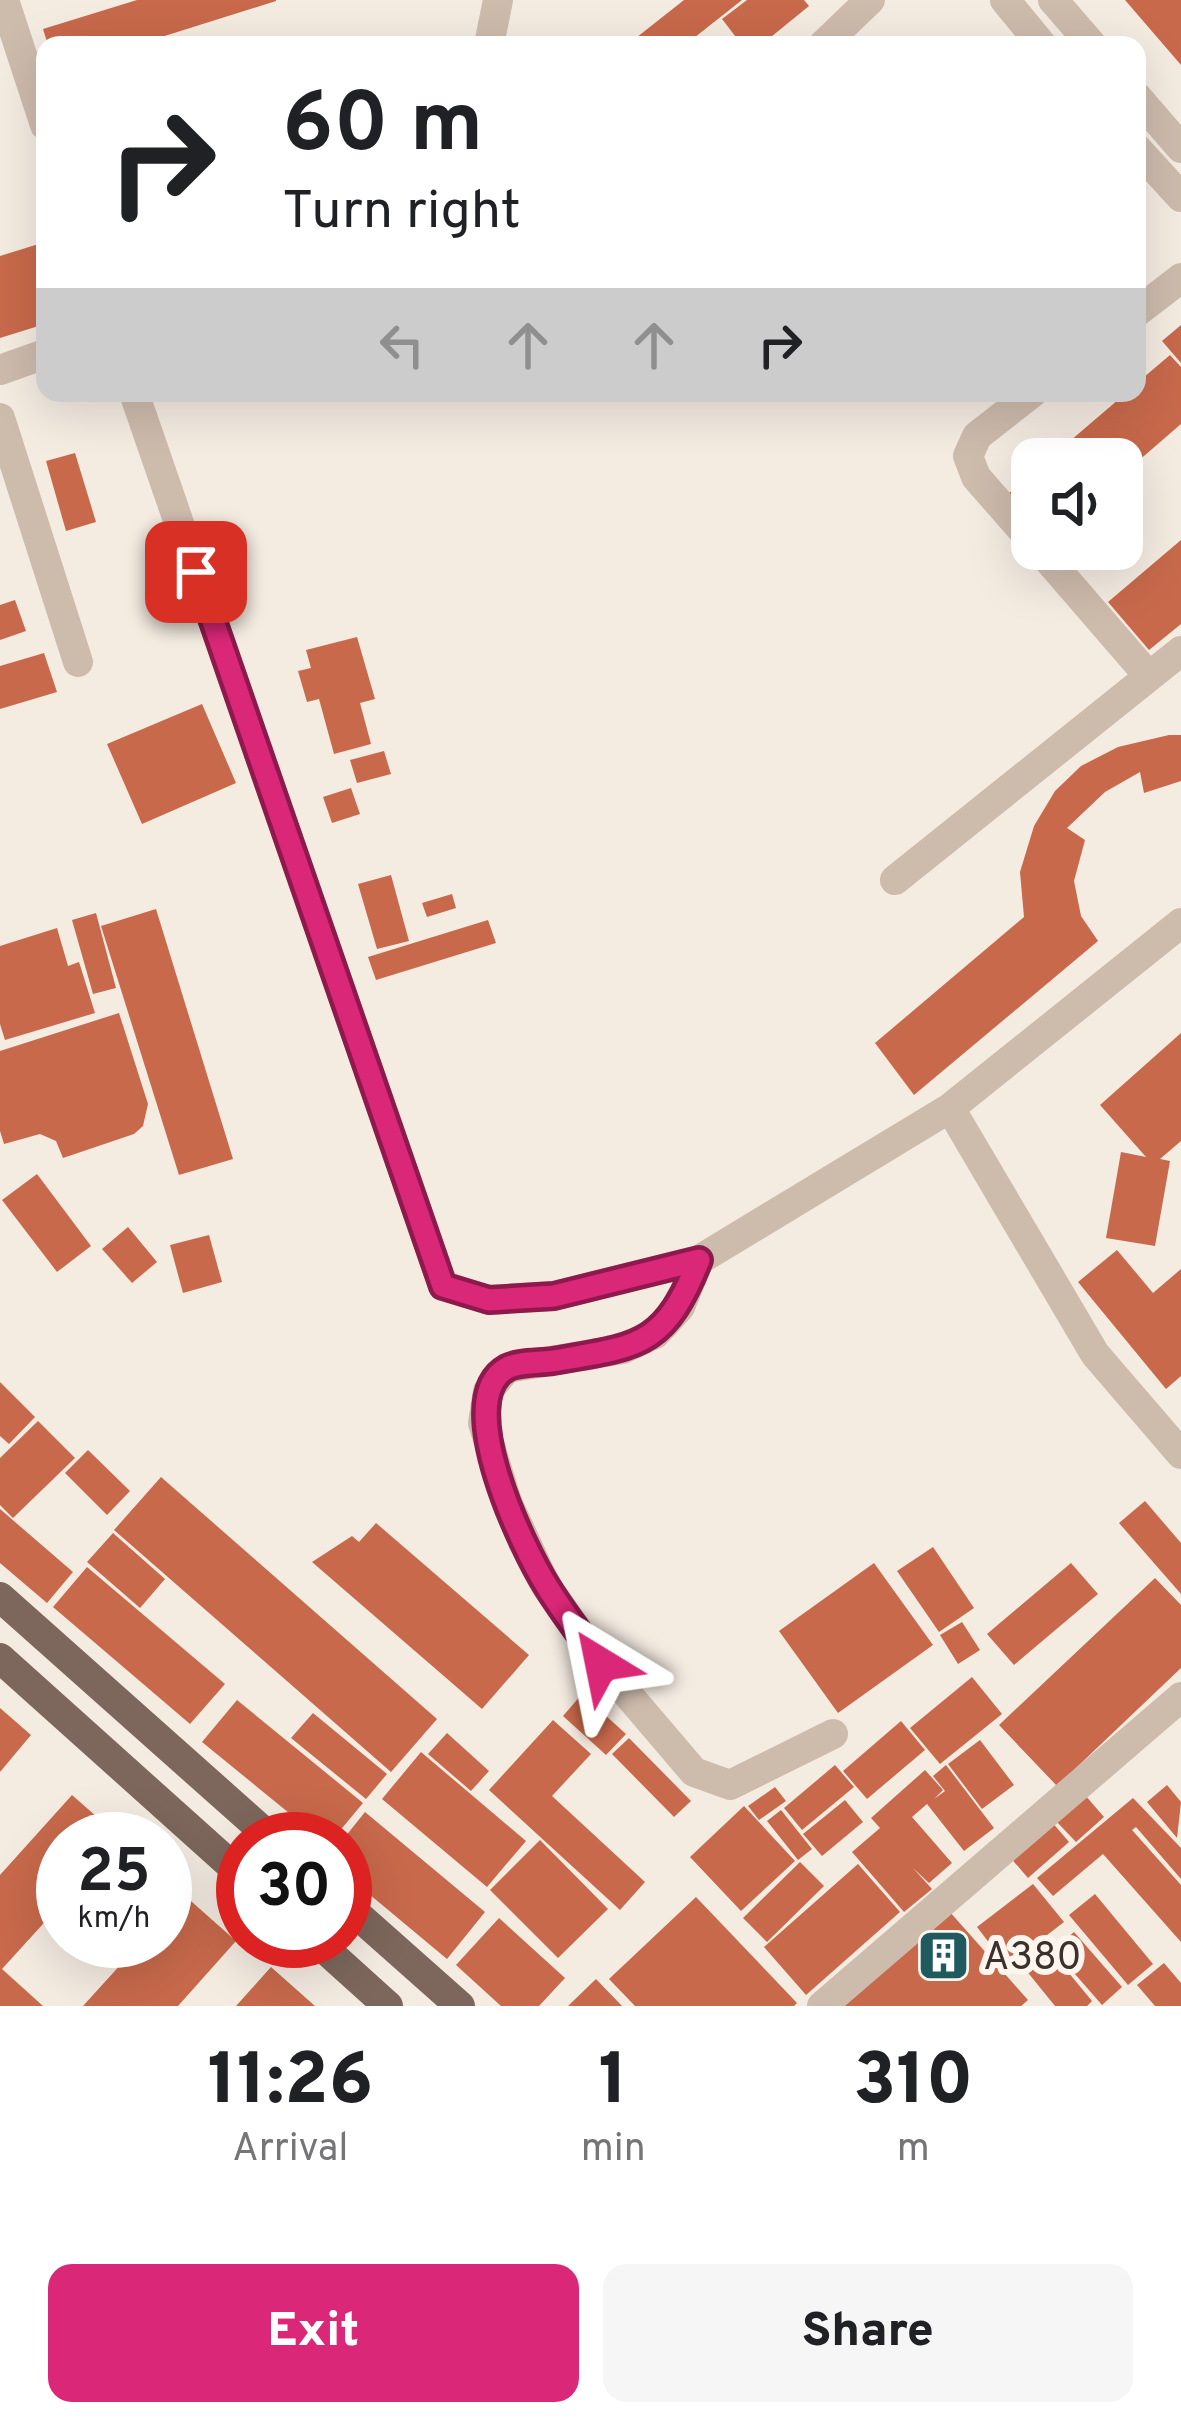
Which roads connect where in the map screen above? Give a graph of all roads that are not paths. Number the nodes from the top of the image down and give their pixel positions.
1 (4, 0) edge
2 (498, 0) edge
3 (870, 0) edge
4 (1005, 0) edge
5 (1053, 0) edge
6 (491, 36) edge
7 (832, 36) edge
8 (1035, 36) edge
9 (1084, 36) edge
10 (36, 97) edge
11 (1146, 107) edge
12 (1181, 148) edge
13 (1146, 159) edge
14 (1181, 197) edge
15 (1181, 278) edge
16 (1146, 305) edge
17 (36, 357) edge
18 (0, 370) edge
19 (137, 402) edge
20 (1020, 402) edge
21 (0, 418) edge
22 (1011, 518) edge
23 (1057, 570) edge
24 (1181, 651) edge
25 (78, 662) dead end
26 (1148, 674) junction
27 (895, 880) dead end
28 (1181, 923) edge
29 (950, 1108) junction
30 (699, 1260) junction
31 (1181, 1454) edge
32 (0, 1597) edge
33 (0, 1658) edge
34 (1181, 1697) edge
35 (833, 1734) dead end
36 (242, 1812) edge
37 (216, 1852) edge
38 (372, 1928) edge
39 (346, 1968) edge
40 (388, 2006) edge
41 (460, 2006) edge
42 (822, 2006) edge

1 - 10 street
2 - 6 street
3 - 7 street
4 - 8 street
5 - 9 street
11 - 12 street
13 - 14 street
15 - 16 street
17 - 18 street
19 - 30 street
20 - 22 street
21 - 25 street
23 - 26 street
24 - 26 street
26 - 27 street
28 - 29 street
29 - 30 street
29 - 31 street
30 - 35 street
32 - 36 main road
33 - 37 main road
34 - 42 street
38 - 41 main road
39 - 40 main road

